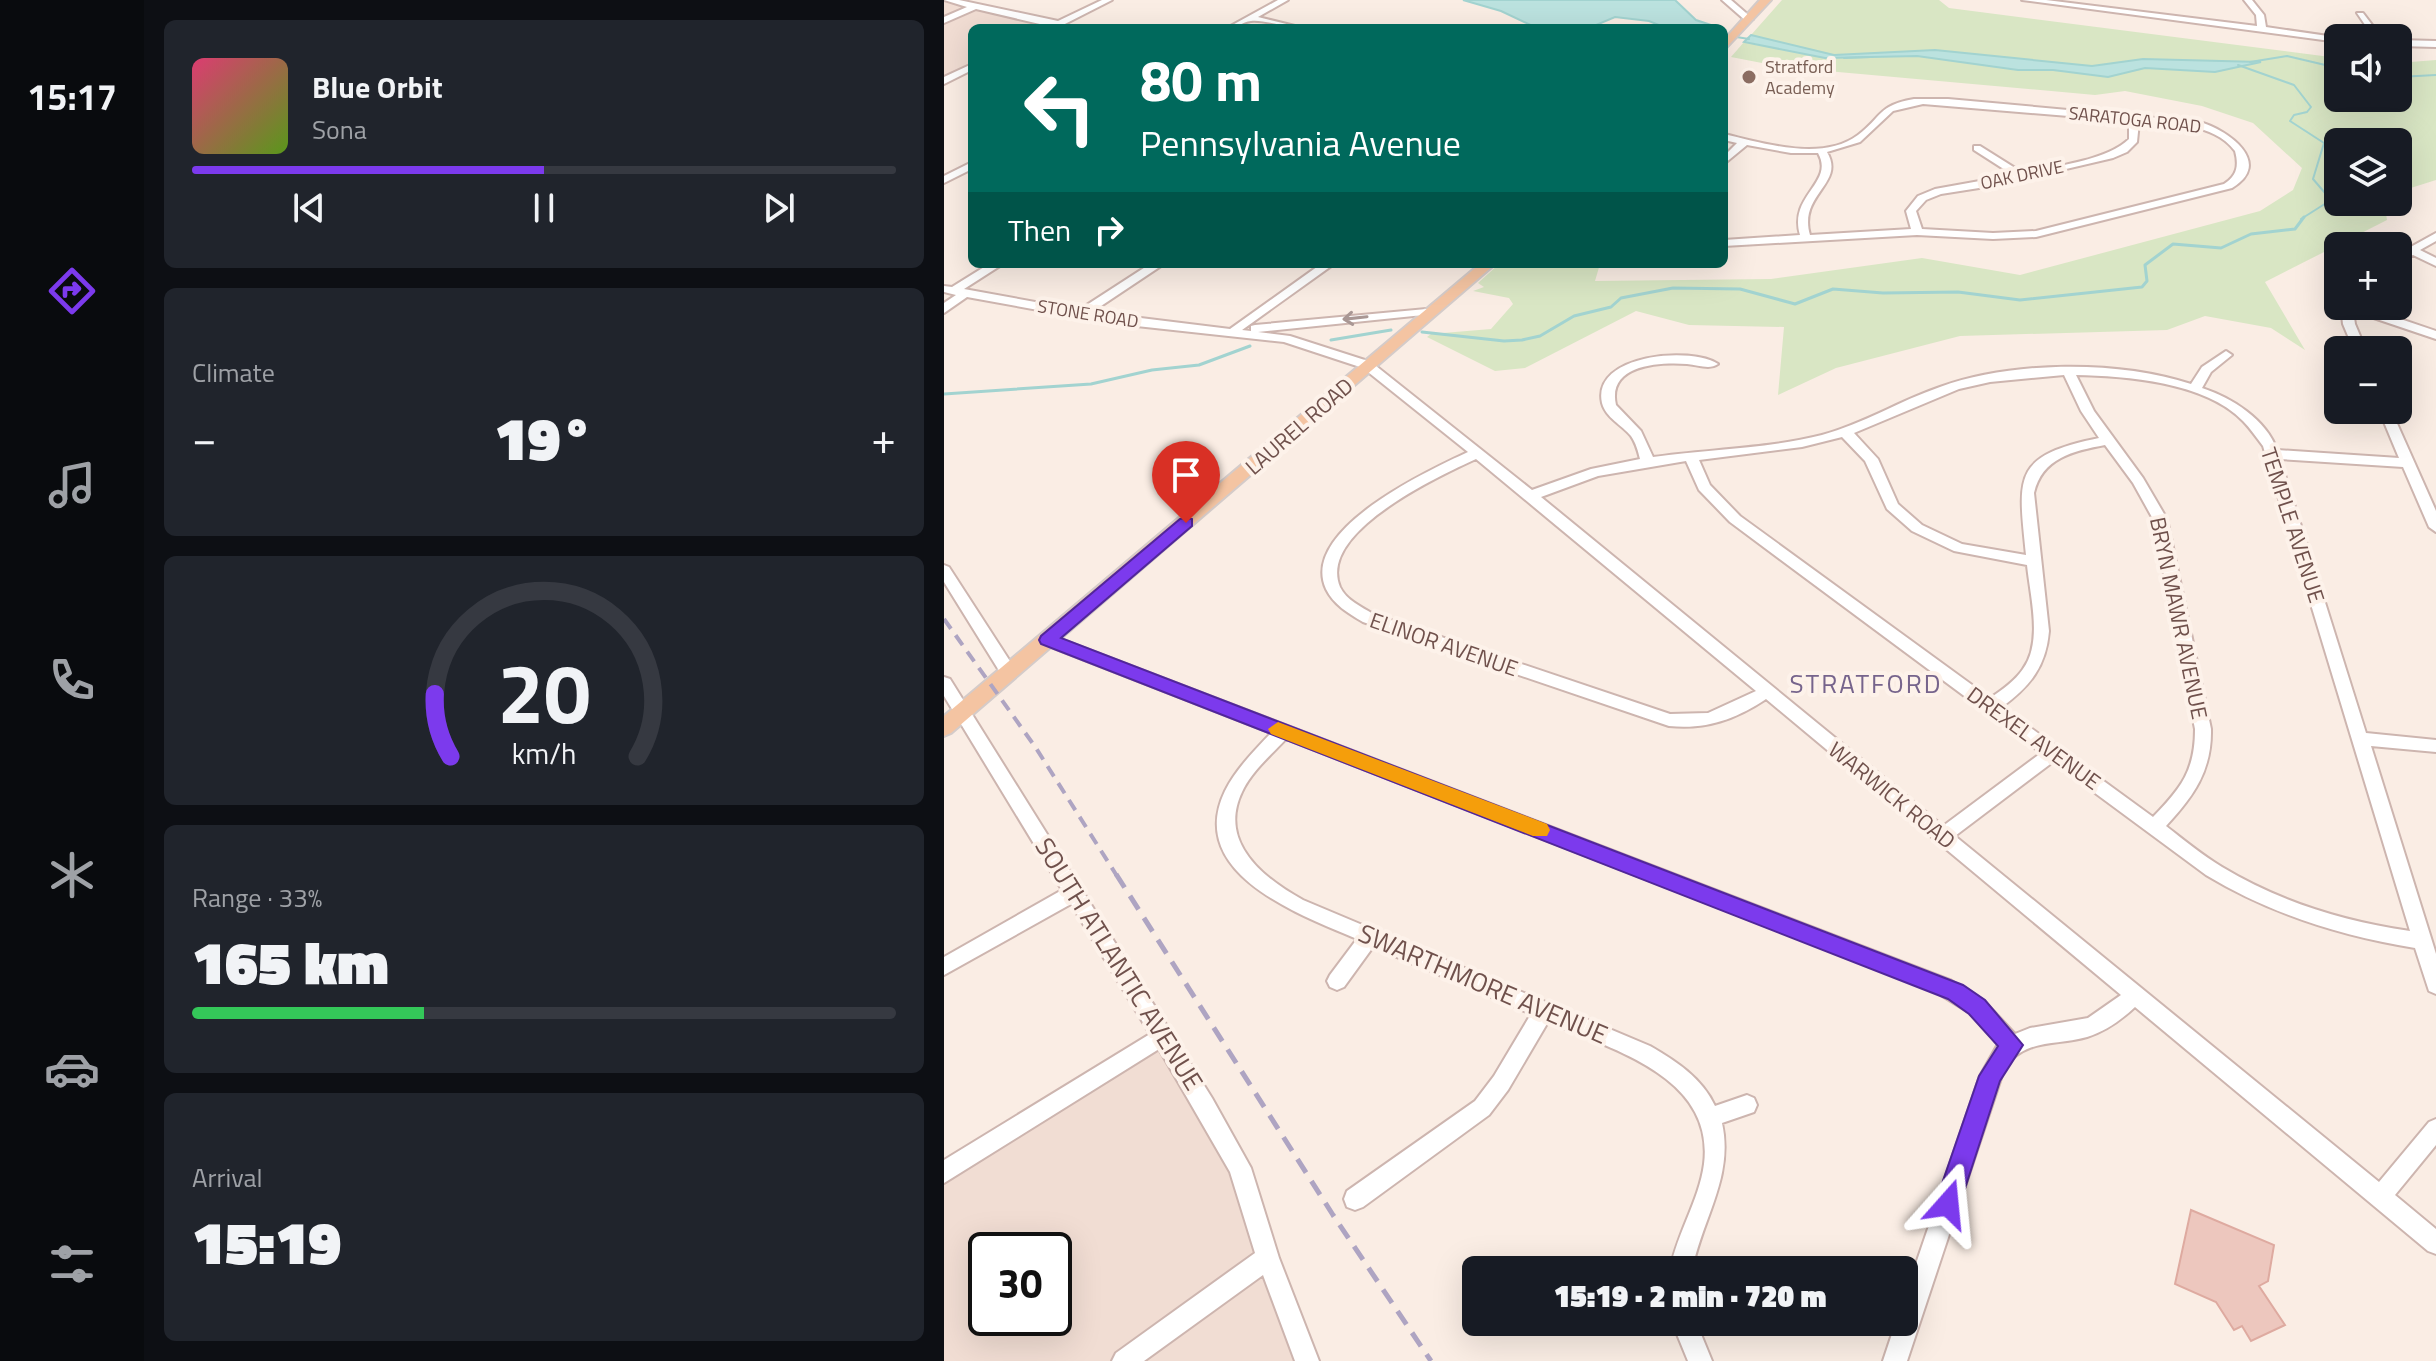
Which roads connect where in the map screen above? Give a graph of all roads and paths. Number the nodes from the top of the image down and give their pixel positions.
1 (948, 0) edge
2 (1108, 0) edge
3 (1284, 0) edge
4 (1726, 0) edge
5 (1766, 0) edge
6 (2026, 0) edge
7 (2248, 0) edge
8 (975, 6) junction
9 (2360, 15) dead end
10 (1250, 18) junction
11 (1749, 19) junction
12 (944, 20) edge
13 (1047, 24) edge
14 (1059, 24) edge
15 (1239, 24) edge
16 (1279, 24) edge
17 (2367, 24) edge
18 (2262, 30) junction
19 (2324, 37) edge
20 (1730, 40) edge
21 (2412, 43) edge
22 (2436, 44) edge
23 (968, 69) edge
24 (944, 81) edge
25 (2134, 117) junction
26 (1728, 138) edge
27 (1744, 142) junction
28 (1977, 148) dead end
29 (1821, 150) junction
30 (1728, 157) edge
31 (968, 167) edge
32 (2022, 177) junction
33 (944, 180) edge
34 (1917, 232) junction
35 (2436, 236) edge
36 (1806, 238) junction
37 (1728, 243) edge
38 (2412, 250) joint
39 (2436, 263) edge
40 (991, 268) edge
41 (1152, 268) edge
42 (1322, 268) edge
43 (1483, 268) edge
44 (954, 291) edge
45 (944, 309) edge
46 (1433, 310) junction
47 (1081, 314) junction
48 (2390, 320) edge
49 (1234, 331) junction
50 (2436, 335) edge
51 (2226, 355) dead end
52 (1343, 356) joint
53 (1712, 364) dead end
54 (1367, 365) junction
55 (2068, 371) junction
56 (2195, 388) junction
57 (2391, 424) edge
58 (1845, 432) junction
59 (2106, 441) junction
60 (1478, 453) junction
61 (2272, 454) junction
62 (1691, 458) junction
63 (1648, 463) junction
64 (2408, 463) junction
65 (1531, 496) junction
66 (2436, 527) edge
67 (2033, 561) junction
68 (944, 570) edge
69 (1048, 640) junction
70 (1009, 673) junction
71 (944, 683) edge
72 (1766, 692) junction
73 (1991, 706) junction
74 (963, 711) junction
75 (944, 728) edge
76 (1283, 731) junction
77 (2361, 739) junction
78 (2436, 746) edge
79 (2054, 753) junction
80 (2154, 827) junction
81 (1942, 836) junction
82 (1074, 893) junction
83 (1370, 936) junction
84 (2422, 941) junction
85 (944, 967) edge
86 (1337, 981) dead end
87 (2436, 985) edge
88 (2134, 996) junction
89 (1544, 1010) junction
90 (1162, 1037) junction
91 (2012, 1045) junction
92 (1747, 1105) dead end
93 (1710, 1117) junction
94 (2436, 1129) edge
95 (944, 1172) edge
96 (2380, 1197) junction
97 (1355, 1199) dead end
98 (2436, 1243) edge
99 (1686, 1256) edge
100 (1268, 1258) junction
101 (1690, 1336) edge
102 (1124, 1361) edge
103 (1307, 1361) edge
104 (1700, 1361) edge
105 (1895, 1361) edge

1 - 8 street
2 - 14 street
3 - 10 street
4 - 11 street
5 - 11 main road
6 - 18 street
7 - 18 street
8 - 12 street
8 - 13 street
9 - 17 street
10 - 15 street
10 - 16 street
11 - 20 main road
18 - 19 street
21 - 22 street
23 - 24 street
25 - 29 street, SARATOGA ROAD
25 - 32 street, OAK DRIVE
25 - 34 street, SARATOGA ROAD
26 - 27 street, SARATOGA ROAD
27 - 29 street, SARATOGA ROAD
27 - 30 street
28 - 32 street
29 - 36 street
31 - 33 street
32 - 34 street, OAK DRIVE
34 - 36 street, SARATOGA ROAD
35 - 38 street
36 - 37 street, SARATOGA ROAD
38 - 39 street
40 - 44 street
41 - 47 street
42 - 49 street
43 - 46 main road, LAUREL ROAD
44 - 45 street
44 - 47 street, STONE ROAD
46 -> 49 street, STONE ROAD
46 - 54 main road, LAUREL ROAD
47 - 49 street, STONE ROAD
48 - 50 street
49 - 52 street, STONE ROAD
51 - 56 street
52 - 54 street, WARWICK ROAD
53 - 63 street
54 - 60 street, WARWICK ROAD
54 - 69 main road, LAUREL ROAD
55 - 56 street, TEMPLE AVENUE
55 - 58 street, TEMPLE AVENUE
55 - 59 street, BRYN MAWR AVENUE
56 - 61 street, TEMPLE AVENUE
57 - 64 street
58 - 62 street, TEMPLE AVENUE
58 - 67 street
59 - 67 street
59 - 80 street, BRYN MAWR AVENUE
60 - 65 street, WARWICK ROAD
60 - 72 street, ELINOR AVENUE
61 - 64 street
61 - 77 street, TEMPLE AVENUE
62 - 63 street, TEMPLE AVENUE
62 - 73 street, DREXEL AVENUE
63 - 65 street, TEMPLE AVENUE
64 - 66 street
65 - 72 street, WARWICK ROAD
67 - 73 street
68 - 70 street
69 - 70 main road, LAUREL ROAD
69 - 76 street
70 - 74 main road, LAUREL ROAD
71 - 74 street, SOUTH ATLANTIC AVENUE
72 - 81 street, WARWICK ROAD
73 - 79 street, DREXEL AVENUE
74 - 75 main road, LAUREL ROAD
74 - 82 street, SOUTH ATLANTIC AVENUE
76 - 83 street, SWARTHMORE AVENUE
76 - 91 street
77 - 78 street
77 - 84 street, TEMPLE AVENUE
79 - 80 street, DREXEL AVENUE
79 - 81 street
80 - 84 street, DREXEL AVENUE
81 - 88 street, WARWICK ROAD
82 - 85 street
82 - 90 street, SOUTH ATLANTIC AVENUE
83 - 86 street
83 - 89 street, SWARTHMORE AVENUE
84 - 87 street, TEMPLE AVENUE
88 - 91 street
88 - 96 street, WARWICK ROAD
89 - 93 street, SWARTHMORE AVENUE
89 - 97 street
90 - 95 street
90 - 100 street, SOUTH ATLANTIC AVENUE
91 - 105 street
92 - 93 street
93 - 99 street, SWARTHMORE AVENUE
94 - 96 street
96 - 98 street, WARWICK ROAD
100 - 102 street
100 - 103 street, SOUTH ATLANTIC AVENUE
101 - 104 street

